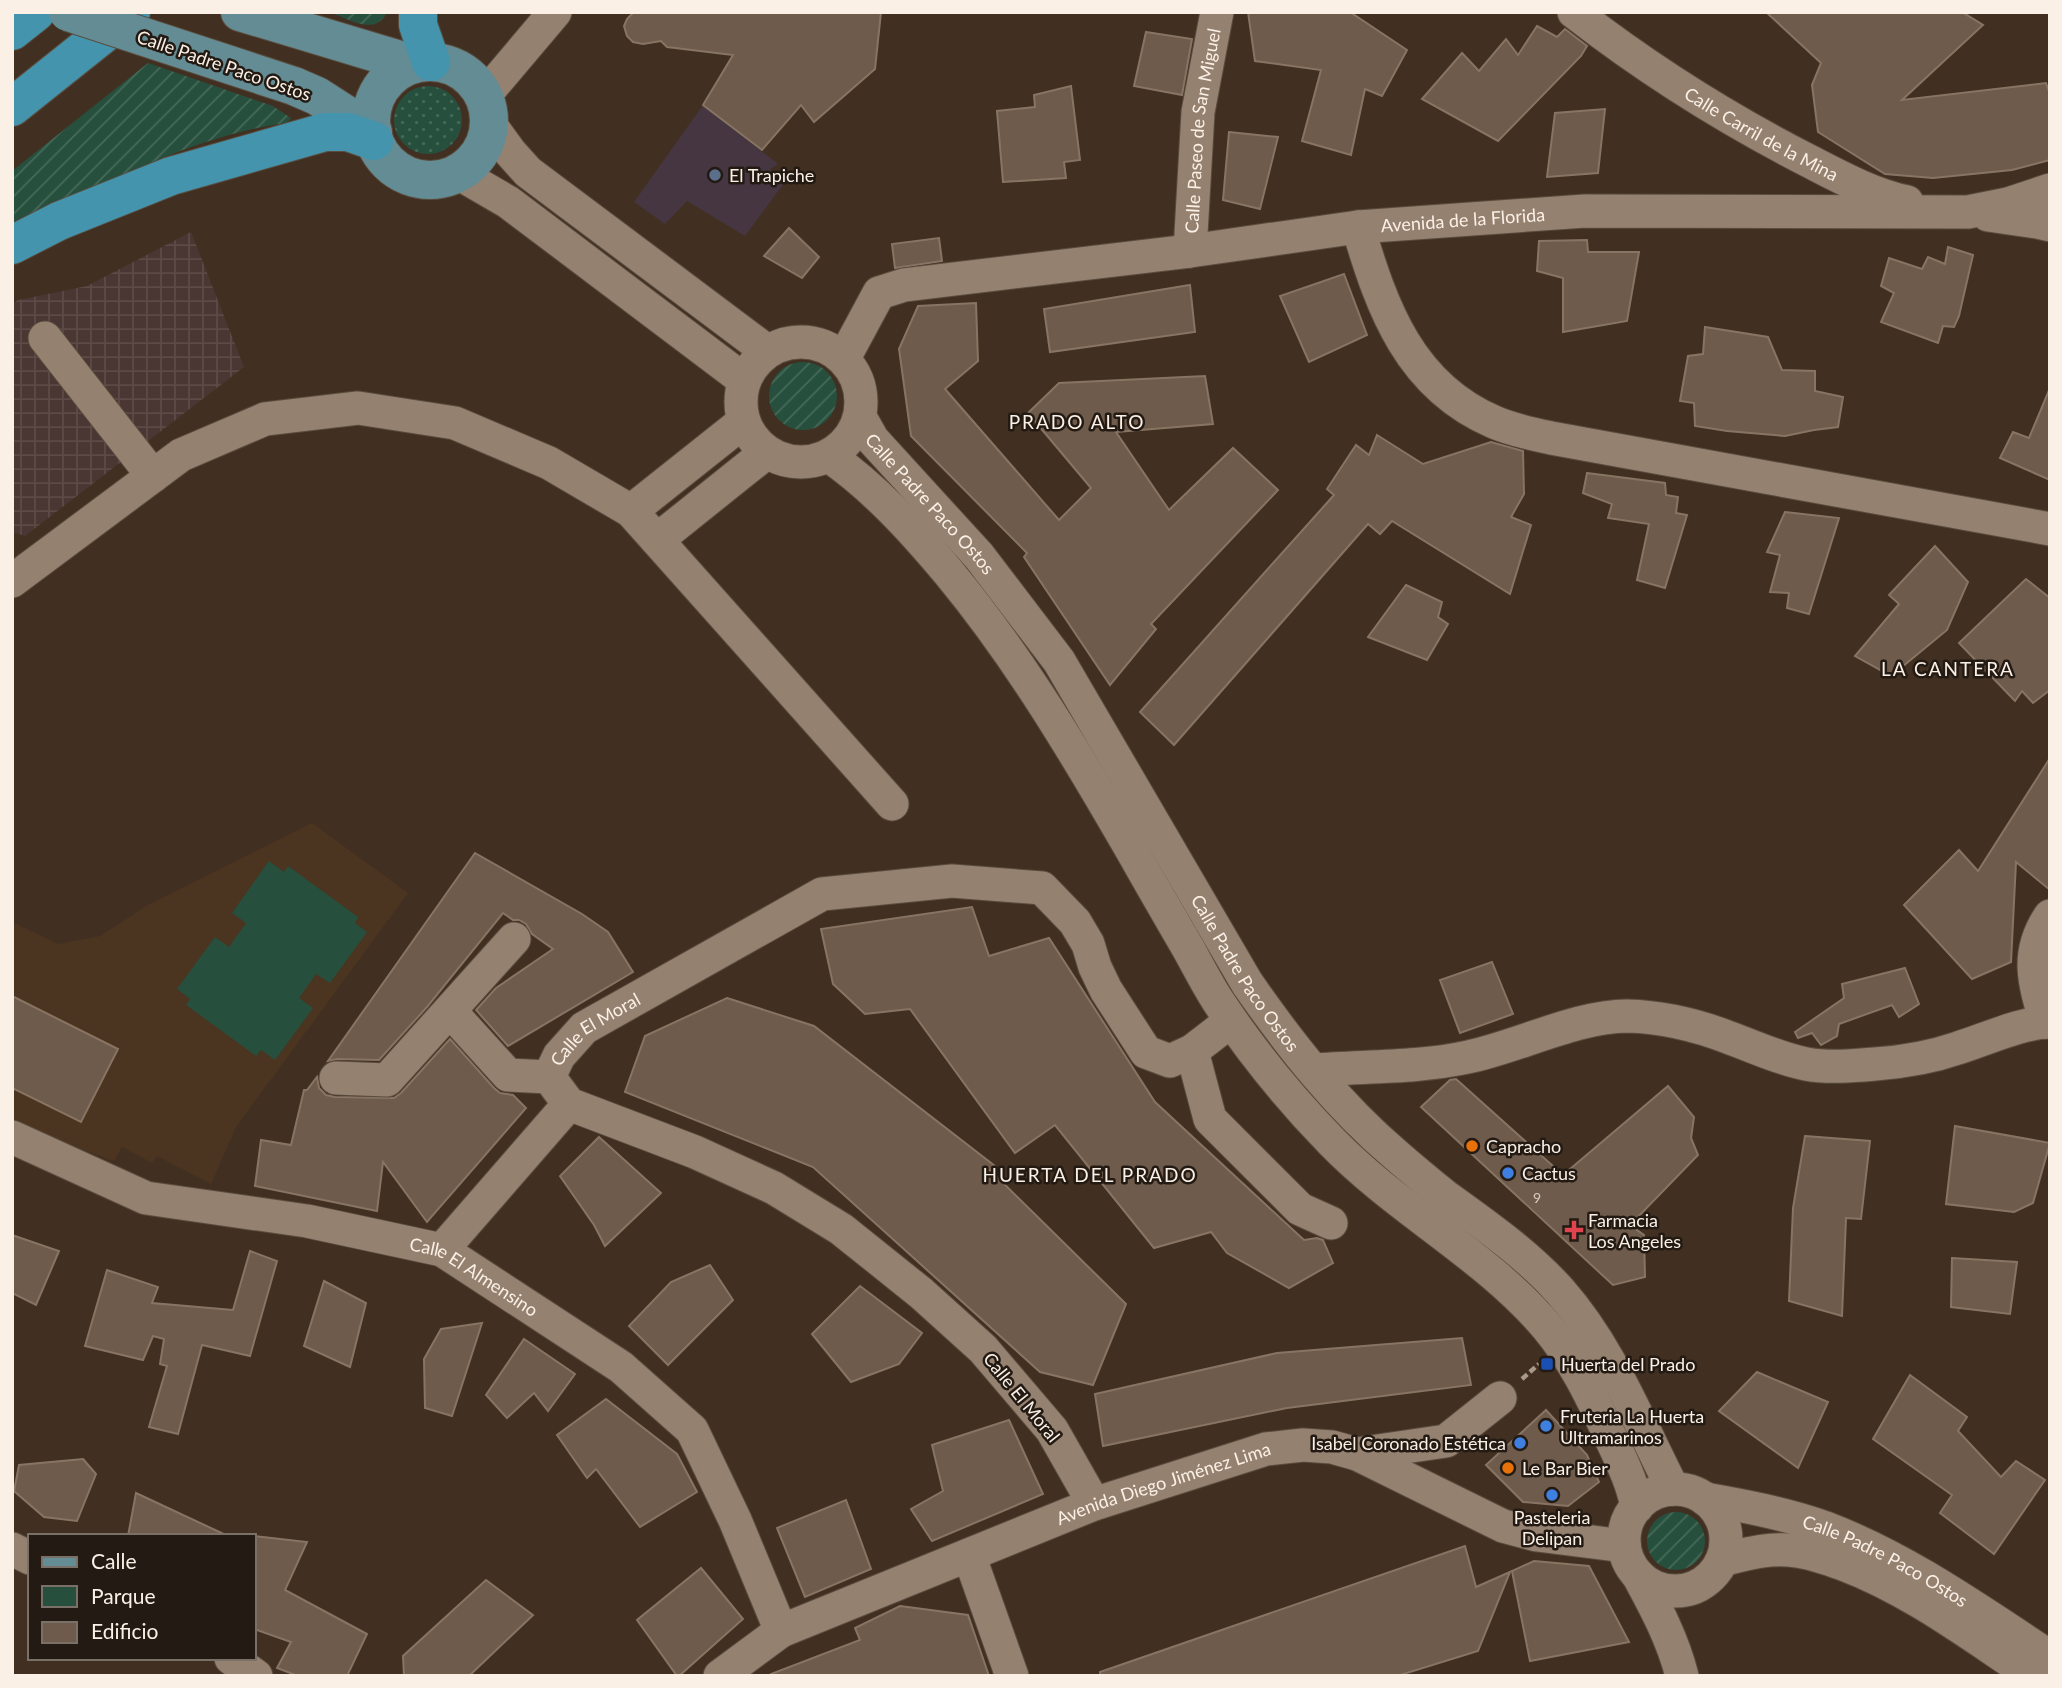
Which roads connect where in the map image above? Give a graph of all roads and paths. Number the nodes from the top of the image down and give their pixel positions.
1 (36, 12) edge
2 (68, 12) edge
3 (131, 12) edge
4 (240, 12) edge
5 (418, 12) edge
6 (555, 12) edge
7 (1217, 12) edge
8 (1574, 12) edge
9 (12, 31) edge
10 (422, 63) junction
11 (12, 107) edge
12 (487, 110) junction
13 (373, 136) junction
14 (458, 173) junction
15 (2050, 190) edge
16 (1968, 212) junction
17 (2050, 225) edge
18 (1358, 227) junction
19 (12, 245) edge
20 (1190, 251) junction
21 (45, 338) dead end
22 (767, 351) junction
23 (844, 358) junction
24 (744, 380) junction
25 (860, 417) junction
26 (743, 422) junction
27 (767, 452) junction
28 (829, 456) junction
29 (153, 476) junction
30 (631, 511) junction
31 (2050, 528) edge
32 (657, 540) junction
33 (12, 582) edge
34 (892, 804) dead end
35 (2050, 916) edge
36 (514, 939) dead end
37 (450, 1011) junction
38 (1231, 1021) junction
39 (2048, 1022) edge
40 (1192, 1051) junction
41 (1314, 1070) junction
42 (549, 1077) junction
43 (336, 1078) dead end
44 (569, 1104) junction
45 (12, 1136) edge
46 (1331, 1223) dead end
47 (442, 1250) junction
48 (1560, 1345) junction
49 (1500, 1398) joint
50 (1357, 1454) junction
51 (1674, 1489) junction
52 (1705, 1499) junction
53 (1094, 1504) junction
54 (1637, 1507) junction
55 (1624, 1546) junction
56 (12, 1549) edge
57 (969, 1555) junction
58 (28, 1557) edge
59 (1721, 1560) junction
60 (1638, 1575) junction
61 (1700, 1584) junction
62 (781, 1631) junction
63 (2050, 1657) edge
64 (233, 1660) edge
65 (1679, 1664) edge
66 (256, 1676) edge
67 (720, 1676) edge
68 (1012, 1676) edge
69 (2033, 1676) edge

1 - 9 highway
2 - 13 main road, Calle Padre Paco Ostos, bridge
3 - 11 highway
4 - 10 main road
5 - 10 highway
6 - 12 street
7 - 20 street, Calle Paseo de San Miguel
8 - 16 street, Calle Carril de la Mina
10 - 12 main road
10 - 13 main road
12 - 14 main road
12 - 22 street
13 - 14 main road
13 - 19 highway
14 - 24 street
15 - 16 street, Avenida de la Florida
16 - 17 street
16 - 18 street, Avenida de la Florida
18 - 20 street, Avenida de la Florida
18 - 31 street
20 - 23 street, Avenida de la Florida
21 - 29 street
22 - 23 street
22 - 24 street
23 - 25 street
24 - 26 street
25 - 28 street
25 - 41 street, Calle Padre Paco Ostos
26 - 27 street
26 - 30 street
27 - 28 street
27 - 32 street
28 - 38 street, Calle Padre Paco Ostos
29 - 30 street
29 - 33 street
30 - 32 street
32 - 34 street
35 - 39 street
36 - 37 street
37 - 42 street
37 - 43 street
38 - 40 street, Calle El Moral
38 - 48 street, Calle Padre Paco Ostos
39 - 41 street
40 - 42 street, Calle El Moral
40 - 46 street
41 - 51 street, Calle Padre Paco Ostos
42 - 44 street, Calle El Moral
44 - 47 street
44 - 53 street, Calle El Moral
45 - 47 street, Calle El Almensino
47 - 62 street, Calle El Almensino
48 - 49 path
48 - 54 street, Calle Padre Paco Ostos
49 - 50 street
50 - 53 street, Avenida Diego Jiménez Lima
50 - 55 street, Avenida Diego Jiménez Lima
51 - 52 street
51 - 54 street
52 - 59 street
52 - 63 street, Calle Padre Paco Ostos
53 - 57 street, Avenida Diego Jiménez Lima
54 - 55 street
55 - 60 street
56 - 58 street
57 - 62 street, Avenida Diego Jiménez Lima
57 - 68 street
59 - 61 street
59 - 69 street, Calle Padre Paco Ostos
60 - 61 street
60 - 65 street
61 - 65 street
62 - 67 street, Avenida Diego Jiménez Lima
64 - 66 street

